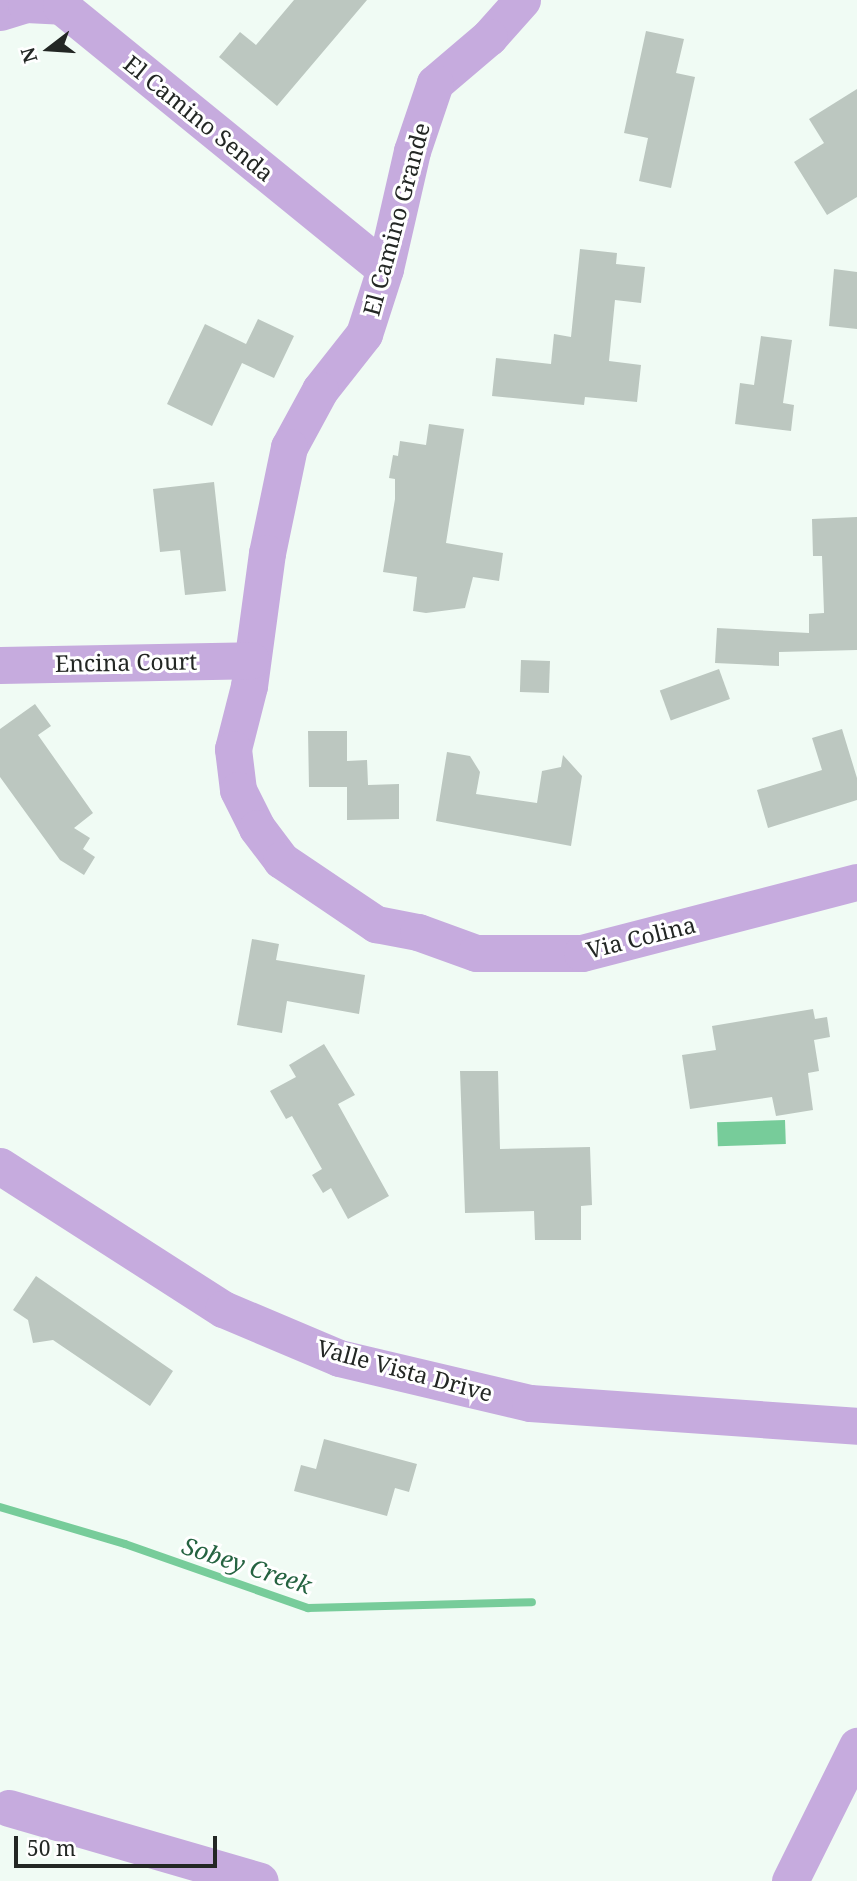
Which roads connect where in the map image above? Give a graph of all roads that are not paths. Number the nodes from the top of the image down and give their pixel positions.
1 (522, 0) edge
2 (0, 12) edge
3 (385, 270) junction
4 (251, 660) junction
5 (0, 665) edge
6 (857, 882) edge
7 (0, 1166) edge
8 (857, 1426) edge
9 (857, 1746) edge
10 (9, 1808) dead end
11 (260, 1881) edge
12 (790, 1881) edge

1 - 3 street, El Camino Grande
2 - 3 street, El Camino Senda
3 - 4 street, El Camino Grande
4 - 5 street, Encina Court
4 - 6 street, Via Colina
7 - 8 street, Valle Vista Drive
9 - 12 street
10 - 11 street

